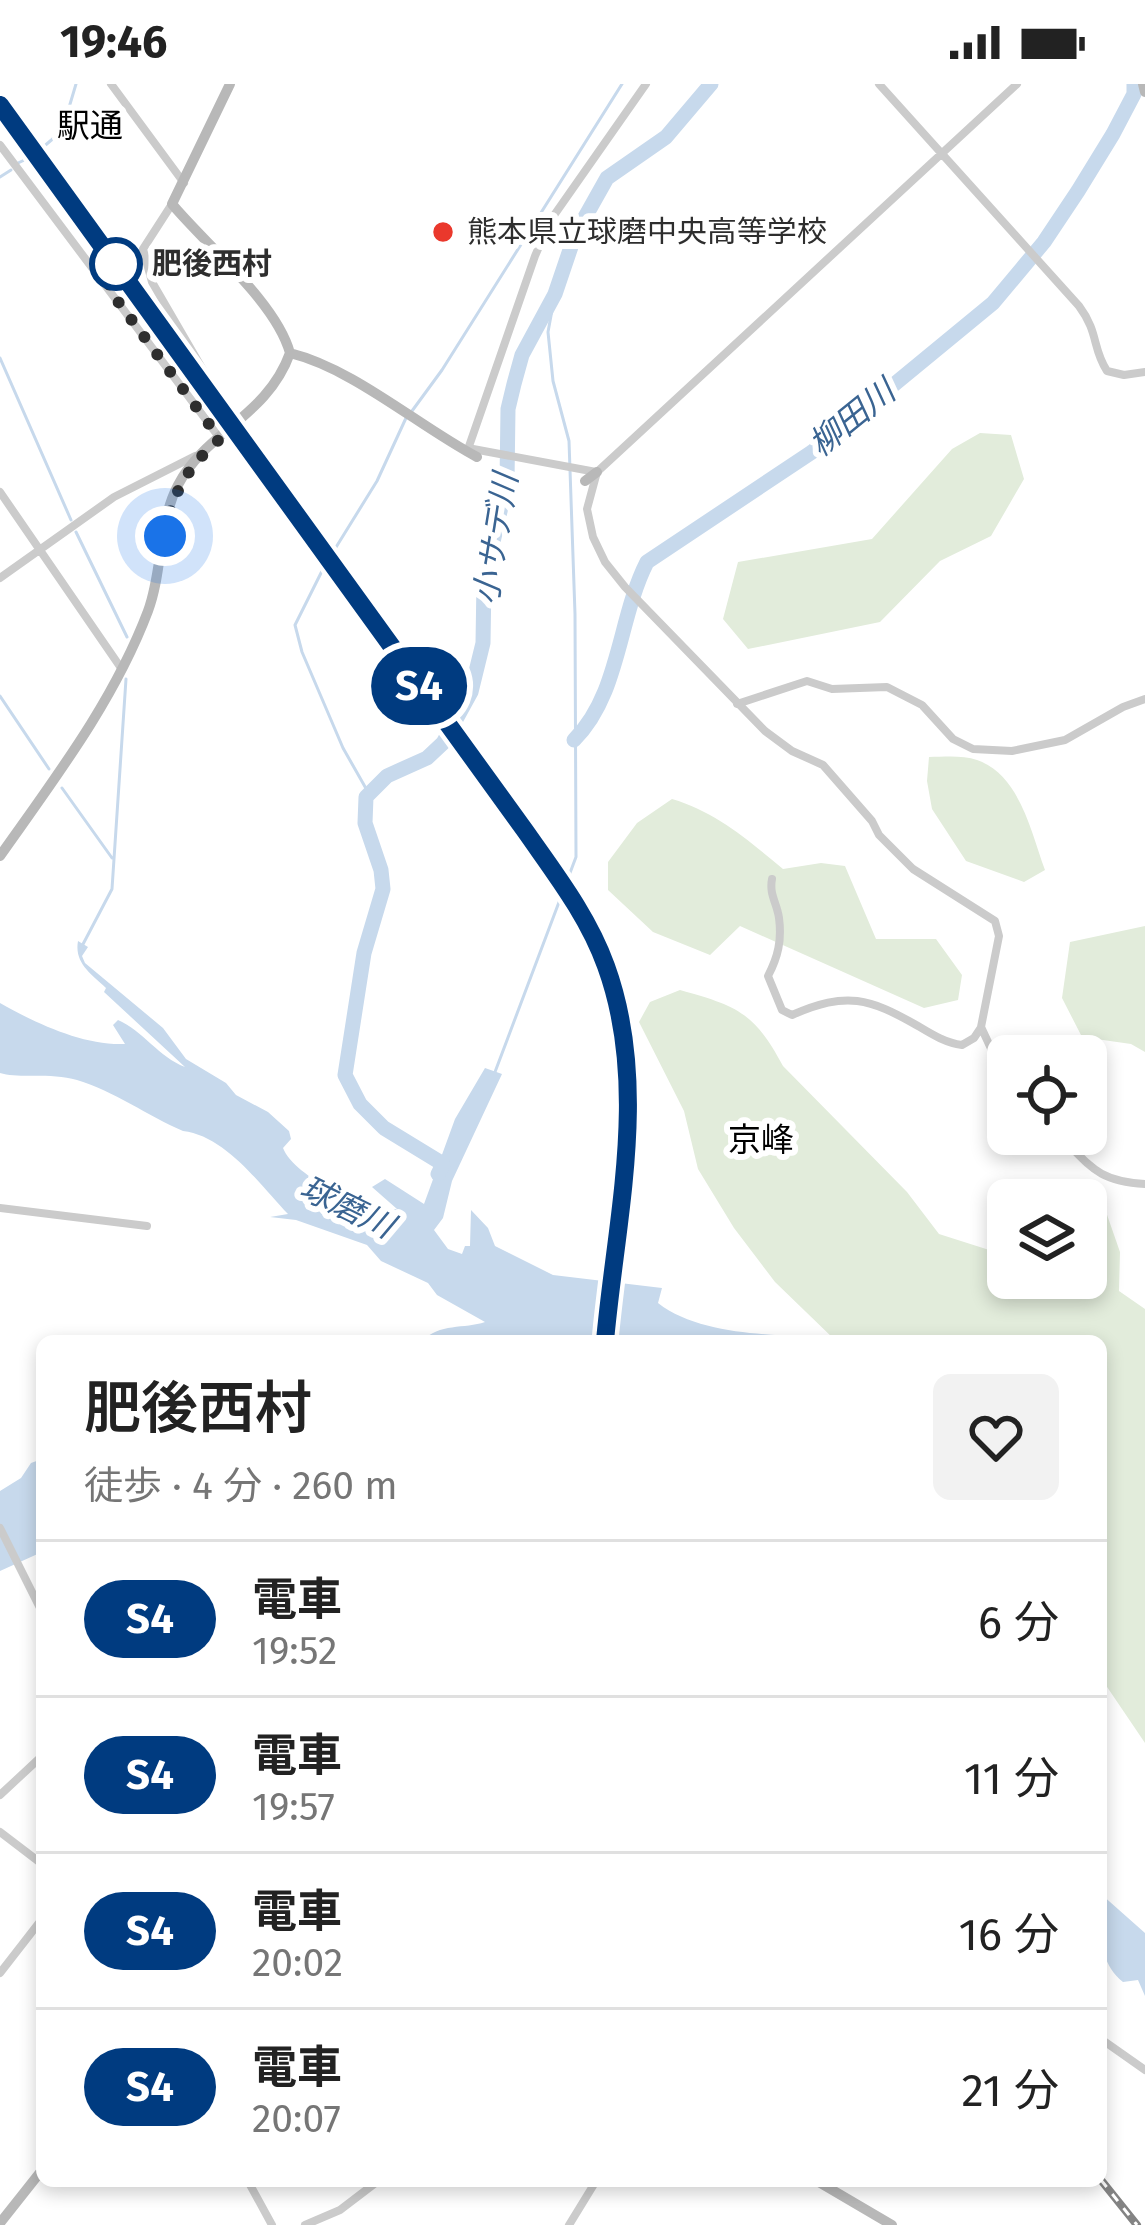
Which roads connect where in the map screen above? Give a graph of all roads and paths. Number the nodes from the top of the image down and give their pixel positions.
1 (111, 84) edge
2 (230, 84) edge
3 (646, 84) edge
4 (878, 84) edge
5 (1017, 84) edge
6 (0, 145) edge
7 (942, 152) junction
8 (184, 183) junction
9 (172, 204) junction
10 (290, 353) junction
11 (1145, 372) edge
12 (206, 375) dead end
13 (220, 439) junction
14 (202, 454) junction
15 (472, 454) junction
16 (597, 472) junction
17 (585, 481) dead end
18 (0, 492) edge
19 (41, 550) junction
20 (0, 578) edge
21 (122, 670) junction
22 (1145, 699) edge
23 (737, 704) junction
24 (0, 856) edge
25 (772, 879) dead end
26 (981, 1027) junction
27 (987, 1040) edge
28 (1077, 1155) edge
29 (1145, 1184) edge
30 (0, 1208) edge
31 (147, 1226) dead end
32 (0, 1528) edge
33 (36, 1600) edge
34 (36, 1762) edge
35 (0, 1796) edge
36 (0, 1832) edge
37 (36, 1859) edge
38 (36, 1927) edge
39 (0, 1973) edge
40 (1107, 2043) edge
41 (1145, 2071) edge
42 (36, 2178) edge
43 (251, 2187) edge
44 (370, 2187) edge
45 (592, 2187) edge
46 (825, 2187) edge
47 (872, 2220) edge
48 (0, 2224) edge
49 (272, 2225) edge
50 (304, 2225) edge
51 (569, 2225) edge
52 (892, 2225) edge

1 - 8 street
2 - 8 main road
3 - 15 street
4 - 7 street
5 - 7 street
6 - 13 street
7 - 11 street
7 - 16 street
8 - 9 main road
9 - 10 main road
9 - 12 street
10 - 13 main road
10 - 15 main road
13 - 14 main road
14 - 19 street
14 - 21 main road
15 - 16 street
16 - 17 main road
16 - 23 street
18 - 19 street
19 - 20 street
19 - 21 street
21 - 24 main road
22 - 23 street
23 - 26 street
25 - 26 street
26 - 27 street
28 - 29 street
30 - 31 street
32 - 33 street
34 - 35 street
36 - 37 street
38 - 39 street
40 - 41 street
42 - 48 main road
43 - 49 street
44 - 50 street
45 - 51 street
46 - 47 main road
47 - 52 main road

